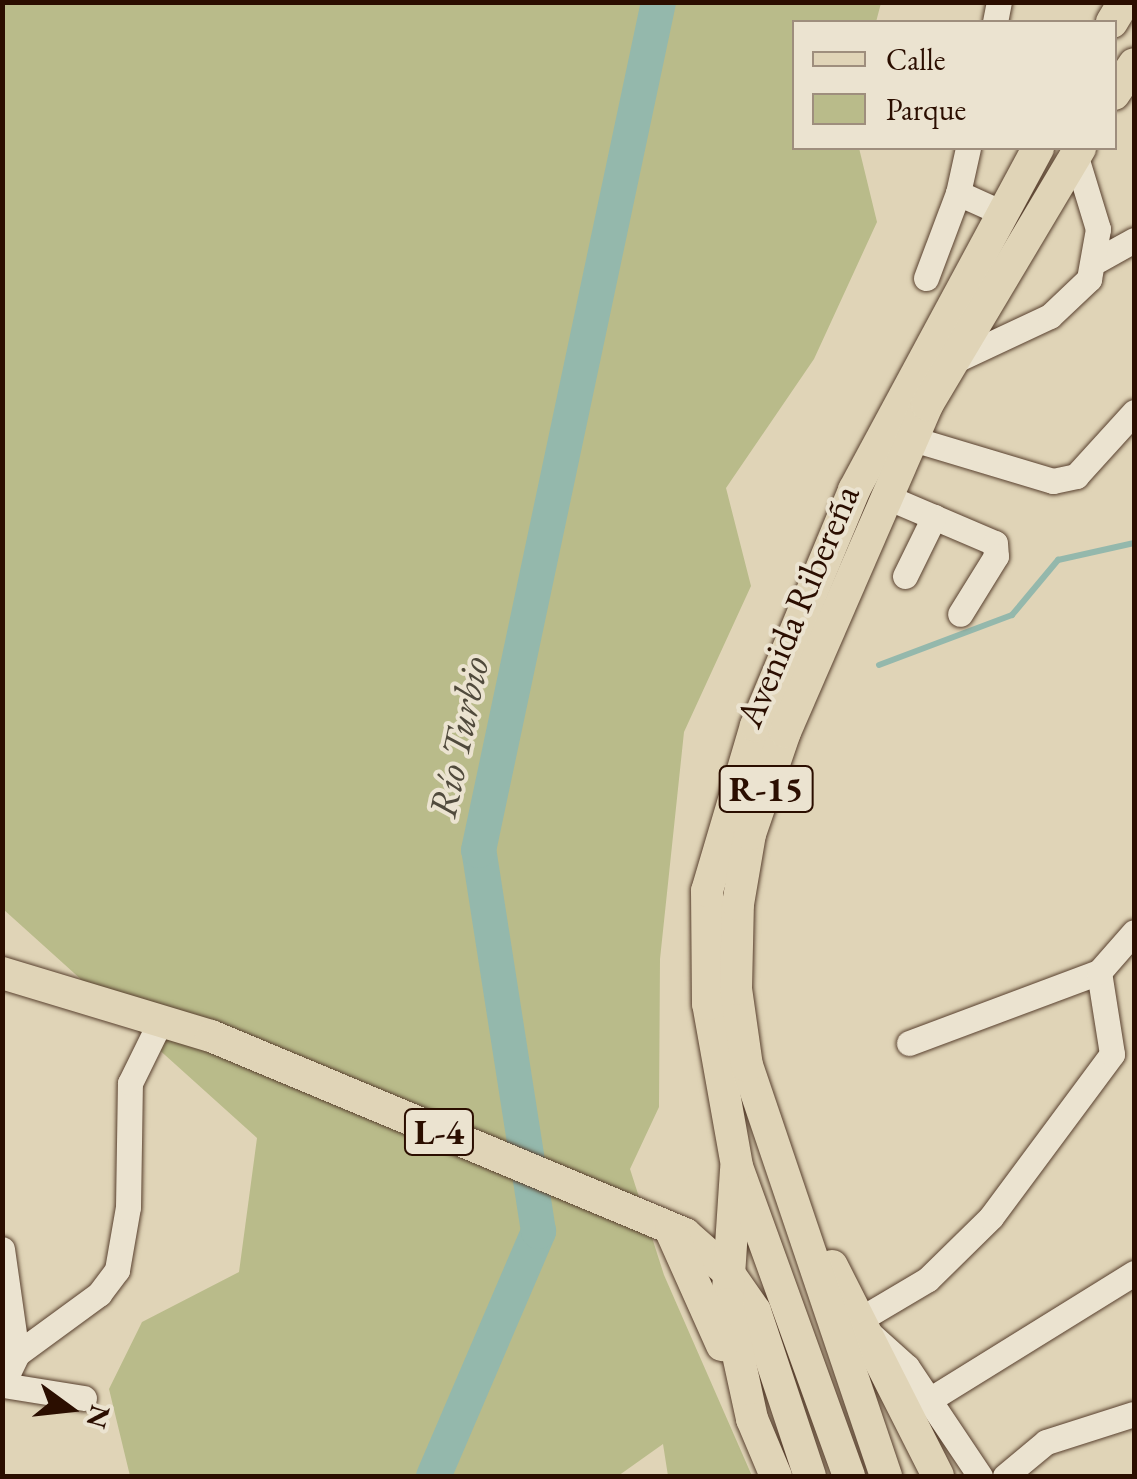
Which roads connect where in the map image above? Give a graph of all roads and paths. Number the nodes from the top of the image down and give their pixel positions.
1 (1134, 64) edge
2 (1117, 90) edge
3 (968, 150) edge
4 (1037, 150) edge
5 (1078, 151) edge
6 (958, 193) junction
7 (1000, 212) junction
8 (1134, 240) edge
9 (1098, 260) junction
10 (926, 278) dead end
11 (954, 361) junction
12 (1134, 412) edge
13 (913, 439) junction
14 (887, 498) junction
15 (934, 517) junction
16 (906, 576) dead end
17 (960, 614) dead end
18 (1134, 932) edge
19 (1098, 972) junction
20 (2, 973) edge
21 (160, 1022) junction
22 (909, 1043) dead end
23 (1123, 1055) edge
24 (737, 1166) junction
25 (781, 1176) junction
26 (674, 1231) junction
27 (2, 1249) edge
28 (728, 1272) junction
29 (1134, 1272) edge
30 (862, 1325) junction
31 (16, 1354) junction
32 (3, 1385) edge
33 (84, 1398) dead end
34 (929, 1400) junction
35 (1134, 1414) edge
36 (752, 1418) junction
37 (776, 1476) edge
38 (810, 1476) edge
39 (849, 1476) edge
40 (886, 1476) edge
41 (938, 1476) edge
42 (980, 1476) edge
43 (1005, 1476) edge

1 - 2 main road
3 - 6 street
4 - 7 main road, Avenida Ribereña / R-15
5 - 9 street
5 - 11 main road, Avenida Ribereña / R-15
6 - 7 street
6 - 10 street
7 - 24 main road, Avenida Ribereña / R-15
8 - 9 street
9 - 11 street
11 - 13 main road, Avenida Ribereña / R-15
12 - 13 street
13 - 14 main road, Avenida Ribereña / R-15
14 - 15 street
14 - 25 main road, Avenida Ribereña / R-15
15 - 16 street
15 - 17 street
18 - 19 street
19 - 22 street
19 - 23 street
20 - 21 main road, L-4
21 - 26 main road, L-4
21 - 31 street
23 - 30 street
24 - 26 main road
24 - 28 main road
24 - 39 main road, Avenida Ribereña / R-15
25 - 30 main road
25 - 40 main road, Avenida Ribereña / R-15
26 - 28 main road
26 - 36 main road
27 - 31 street
28 - 36 main road
28 - 38 main road
29 - 34 street
30 - 34 street
30 - 41 main road
31 - 32 street
32 - 33 street
34 - 42 street
35 - 43 street
36 - 37 main road

